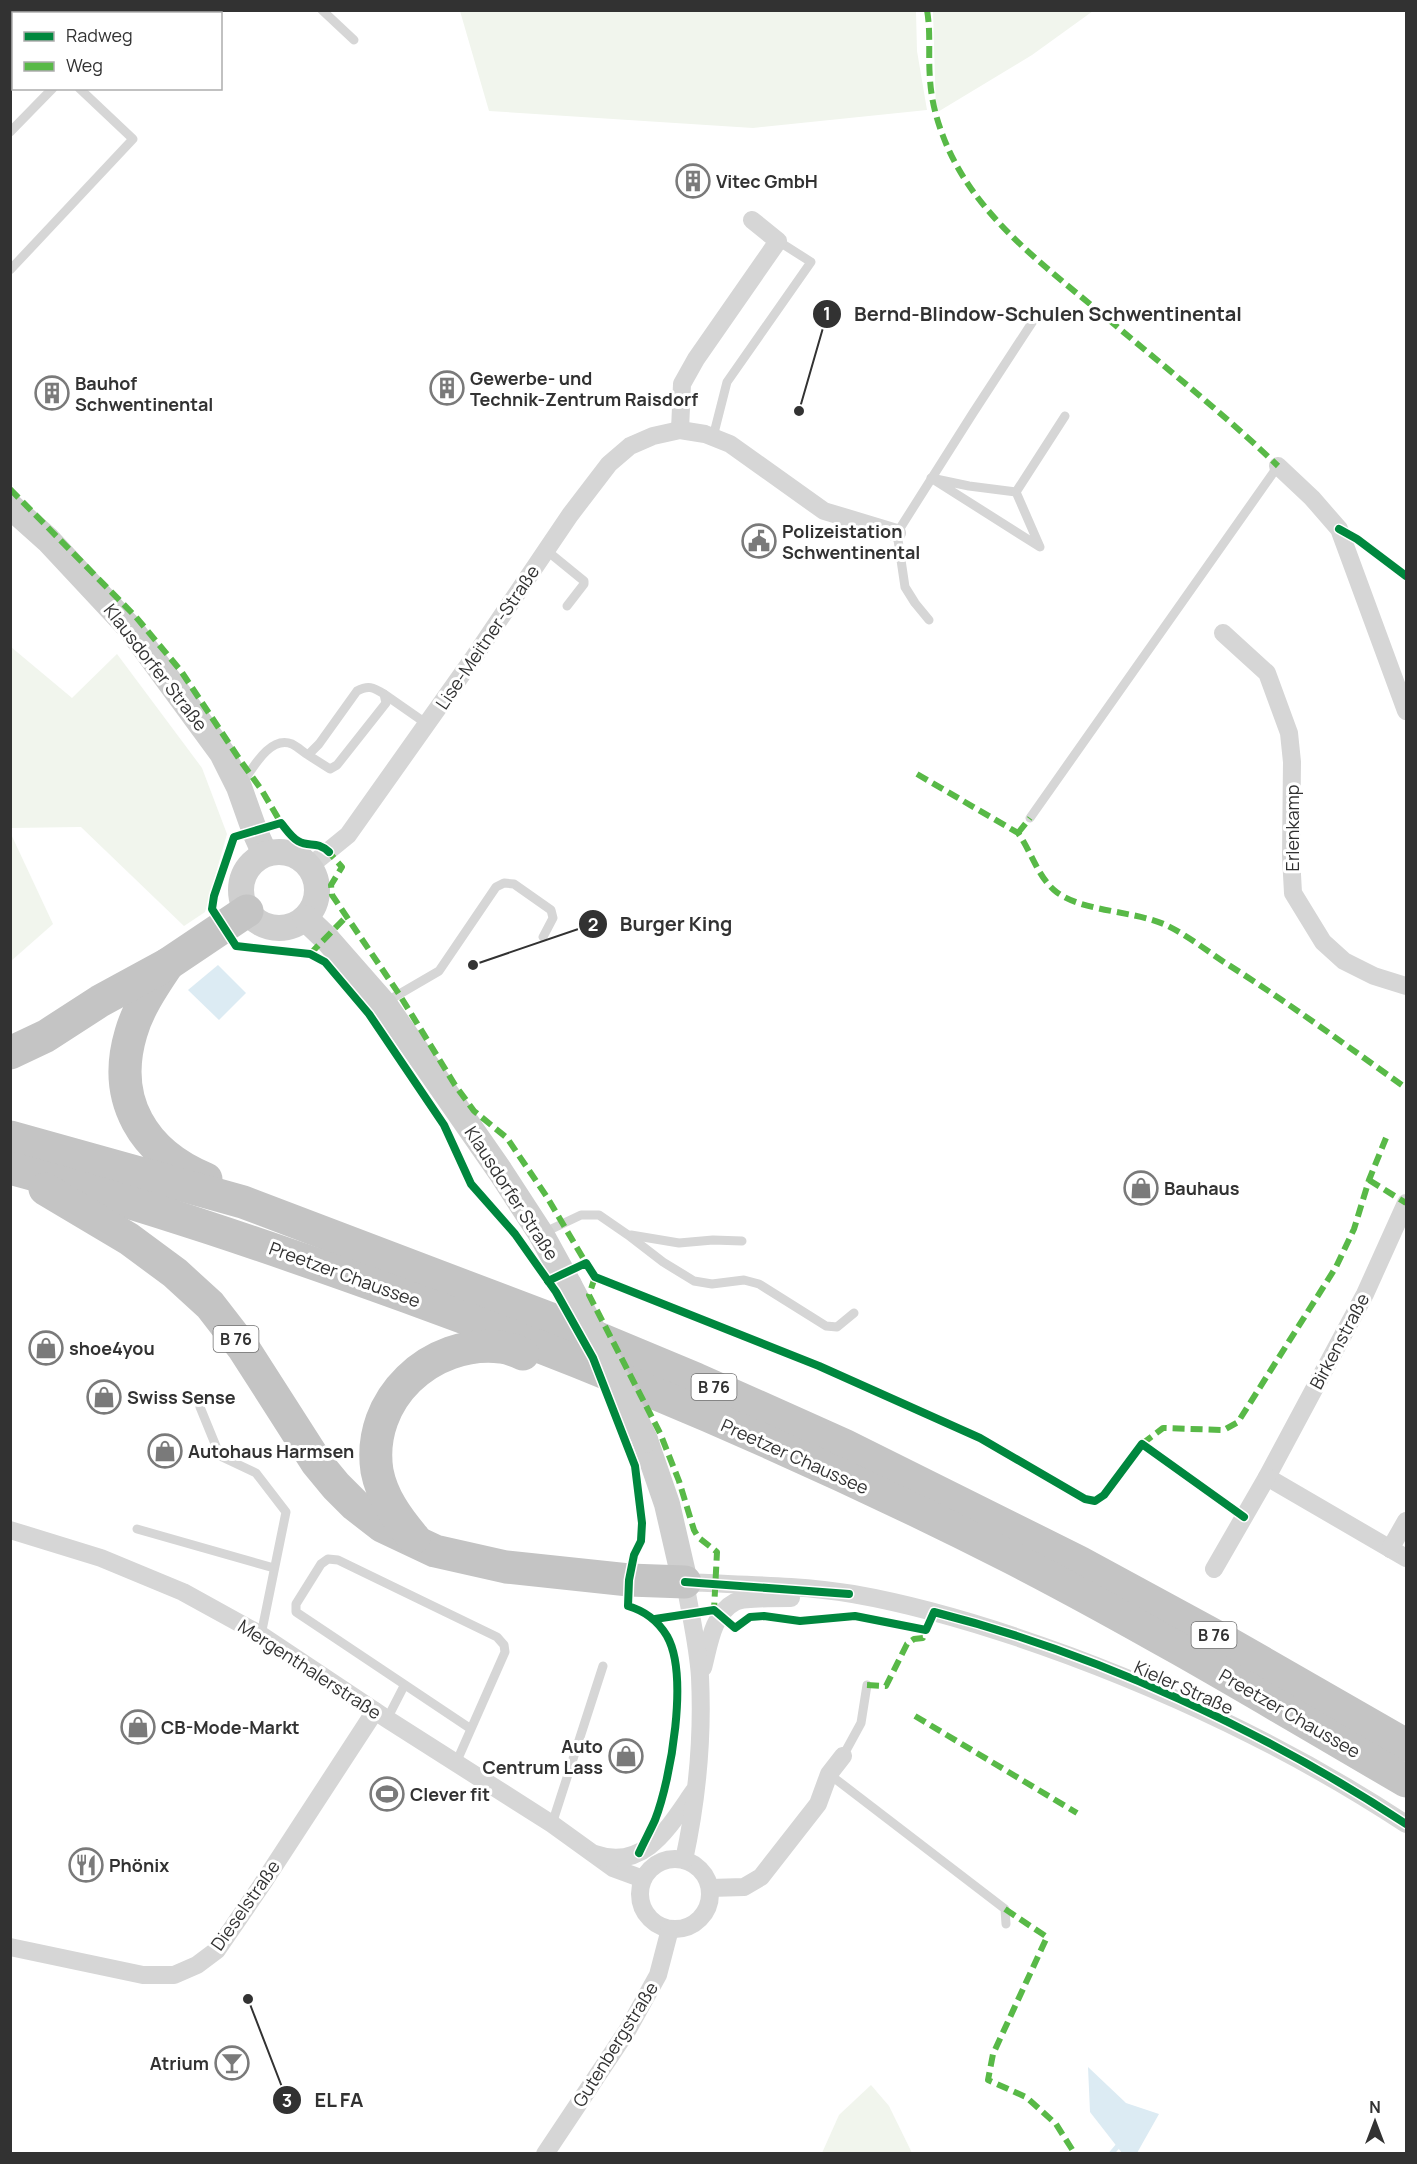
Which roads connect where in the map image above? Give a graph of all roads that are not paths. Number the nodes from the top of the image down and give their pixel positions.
1 (322, 10) edge
2 (354, 40) dead end
3 (51, 90) edge
4 (81, 90) edge
5 (10, 132) edge
6 (752, 220) dead end
7 (778, 241) junction
8 (10, 270) edge
9 (1035, 318) dead end
10 (1065, 416) dead end
11 (680, 430) junction
12 (713, 437) junction
13 (1278, 466) joint
14 (931, 478) junction
15 (1016, 492) junction
16 (10, 506) edge
17 (897, 533) junction
18 (546, 550) junction
19 (567, 606) dead end
20 (929, 620) dead end
21 (1223, 633) dead end
22 (384, 694) junction
23 (1407, 711) edge
24 (427, 724) junction
25 (308, 755) junction
26 (239, 787) junction
27 (1030, 818) dead end
28 (265, 854) junction
29 (310, 866) junction
30 (247, 911) junction
31 (305, 918) junction
32 (543, 937) dead end
33 (168, 964) junction
34 (1407, 986) edge
35 (384, 1004) junction
36 (10, 1053) edge
37 (10, 1137) edge
38 (13, 1168) edge
39 (243, 1202) junction
40 (1407, 1203) edge
41 (540, 1234) junction
42 (628, 1235) junction
43 (742, 1241) dead end
44 (854, 1313) dead end
45 (586, 1365) junction
46 (200, 1407) dead end
47 (1267, 1477) junction
48 (1407, 1521) edge
49 (137, 1529) dead end
50 (10, 1530) edge
51 (420, 1544) junction
52 (1390, 1549) junction
53 (1407, 1558) edge
54 (274, 1568) junction
55 (1214, 1569) dead end
56 (685, 1582) junction
57 (849, 1594) junction
58 (261, 1635) junction
59 (603, 1666) dead end
60 (700, 1676) junction
61 (867, 1685) dead end
62 (404, 1686) junction
63 (381, 1714) junction
64 (471, 1729) junction
65 (1406, 1745) edge
66 (843, 1756) joint
67 (456, 1763) junction
68 (829, 1774) junction
69 (1407, 1781) edge
70 (696, 1787) junction
71 (552, 1824) junction
72 (1407, 1824) edge
73 (587, 1851) junction
74 (684, 1860) junction
75 (643, 1879) junction
76 (710, 1888) junction
77 (1006, 1924) dead end
78 (670, 1929) junction
79 (10, 1947) edge
80 (545, 2154) edge

1 - 2 lane
3 - 5 lane
4 - 8 lane
6 - 7 street
7 - 11 street
7 - 12 lane
9 - 14 lane
10 - 15 lane
11 - 12 street, Lise-Meitner-Straße
11 - 18 street, Lise-Meitner-Straße
12 - 17 street, Lise-Meitner-Straße
13 - 23 street
13 - 27 lane
14 - 15 lane
14 - 15 lane
14 - 17 lane
16 - 26 street, Klausdorfer Straße
17 - 20 lane
18 - 19 lane
18 - 24 street, Lise-Meitner-Straße
21 - 34 street, Erlenkamp
22 - 24 lane
22 - 25 lane
22 - 25 lane
24 - 29 street, Lise-Meitner-Straße
25 - 26 lane
26 - 28 street, Klausdorfer Straße
28 - 29 street
28 - 30 street
29 - 31 street
30 - 31 street
30 - 33 highway, B 76
31 - 35 street, Klausdorfer Straße
32 - 35 lane
33 - 36 highway, B 76
33 - 39 highway, B 76
35 - 41 street, Klausdorfer Straße
37 - 39 highway, Preetzer Chaussee / B 76
38 - 45 highway, Preetzer Chaussee / B 76
38 - 51 highway, B 76
39 - 65 highway, Preetzer Chaussee / B 76
40 - 47 street, Birkenstraße
41 - 42 lane
41 - 56 street, Klausdorfer Straße, bridge
42 - 43 lane
42 - 44 lane
45 - 51 highway, B 76
45 - 69 highway, Preetzer Chaussee / B 76
46 - 54 lane
47 - 52 street
47 - 55 street, Birkenstraße
48 - 52 street
49 - 54 lane
50 - 58 street, Mergenthalerstraße
51 - 56 highway, B 76
52 - 53 street
54 - 58 lane
56 - 57 street, Kieler Straße
56 - 60 street, Klausdorfer Straße
57 - 60 street, Klausdorfer Straße
57 - 72 street, Kieler Straße
58 - 63 street, Mergenthalerstraße
59 - 71 lane
60 - 70 street, Klausdorfer Straße
61 - 66 lane
62 - 63 lane
62 - 64 lane
62 - 64 lane
63 - 67 street, Mergenthalerstraße
63 - 79 street, Dieselstraße
64 - 67 lane
66 - 68 street
67 - 71 street, Mergenthalerstraße
68 - 76 street
68 - 77 lane
70 - 73 street, Mergenthalerstraße
70 - 74 street, Klausdorfer Straße
71 - 73 street, Mergenthalerstraße
73 - 75 street, Mergenthalerstraße
74 - 75 street
74 - 76 street
75 - 78 street
76 - 78 street
78 - 80 street, Gutenbergstraße

